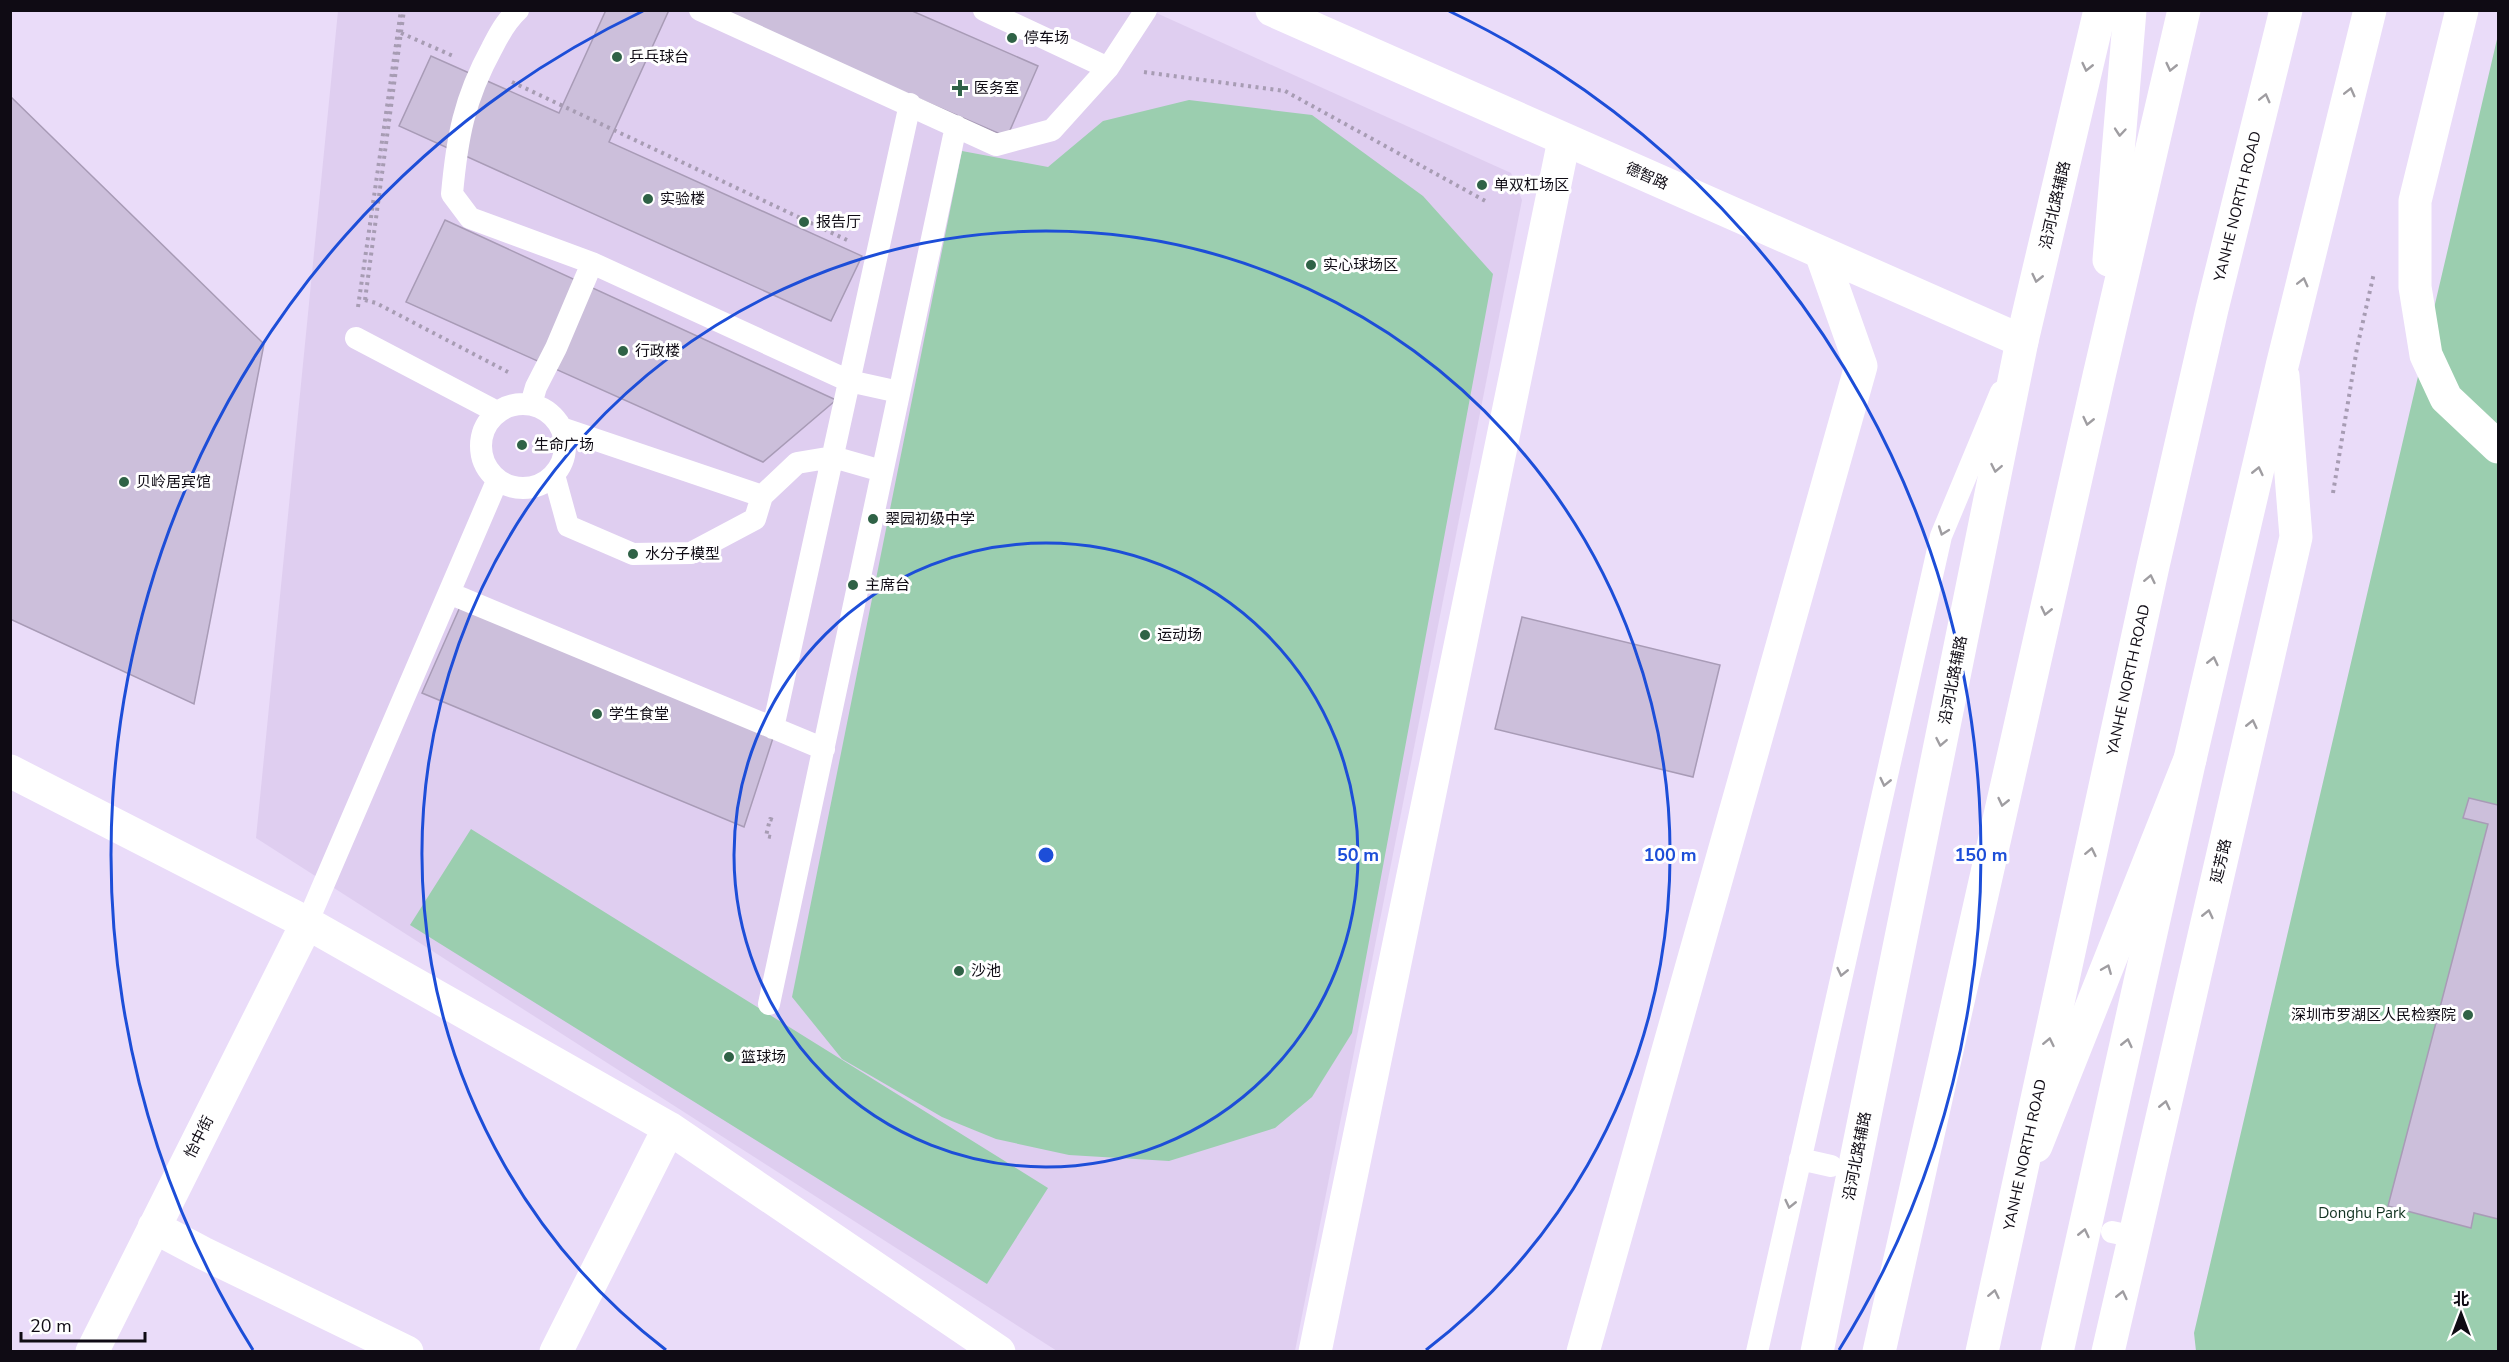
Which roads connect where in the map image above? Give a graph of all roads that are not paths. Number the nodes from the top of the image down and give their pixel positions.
1 (518, 10) edge
2 (700, 10) edge
3 (984, 10) edge
4 (1146, 10) edge
5 (1272, 10) edge
6 (2100, 10) edge
7 (2130, 10) edge
8 (2184, 10) edge
9 (2286, 10) edge
10 (2370, 10) edge
11 (2462, 10) edge
12 (1108, 68) junction
13 (910, 104) junction
14 (956, 126) junction
15 (1564, 140) junction
16 (1821, 253) junction
17 (592, 263) junction
18 (356, 338) dead end
19 (2022, 341) junction
20 (2282, 366) junction
21 (2099, 376) junction
22 (849, 381) junction
23 (899, 392) junction
24 (531, 404) junction
25 (497, 412) junction
26 (561, 428) junction
27 (2499, 447) edge
28 (833, 457) junction
29 (882, 471) junction
30 (554, 475) junction
31 (497, 481) junction
32 (762, 496) junction
33 (448, 593) junction
34 (773, 728) junction
35 (824, 749) junction
36 (2190, 759) junction
37 (10, 771) edge
38 (307, 923) junction
39 (769, 1004) dead end
40 (669, 1128) junction
41 (1800, 1159) junction
42 (1831, 1166) dead end
43 (2015, 1199) junction
44 (154, 1227) junction
45 (1817, 1349) edge
46 (92, 1352) edge
47 (407, 1352) edge
48 (556, 1352) edge
49 (999, 1352) edge
50 (1315, 1352) edge
51 (1583, 1352) edge
52 (1757, 1352) edge
53 (1879, 1352) edge
54 (1982, 1352) edge
55 (2057, 1352) edge
56 (2108, 1352) edge

1 - 17 lane
2 - 13 lane
3 - 12 lane
4 - 12 lane
5 - 15 main road, 德智路
6 -> 19 main road, 沿河北路辅路
7 -> 21 main road
8 -> 21 main road
43 -> 9 main road, YANHE NORTH ROAD
20 -> 10 main road
11 - 27 main road
12 - 14 lane
13 - 14 lane
13 - 22 lane
14 - 23 lane
15 - 16 main road, 德智路
15 - 50 main road
16 - 19 main road, 德智路
16 - 51 main road
17 - 22 lane
17 - 24 lane
18 - 25 lane
19 -> 41 lane
19 -> 45 main road, 沿河北路辅路
36 -> 20 main road
56 -> 20 main road, 延芳路
21 -> 53 main road
22 - 23 lane
22 - 28 lane
23 - 29 lane
24 - 25 lane
24 - 26 lane
25 - 31 lane
26 - 30 lane
26 - 32 lane
28 - 29 lane
28 - 32 lane
28 - 34 lane
29 - 35 lane
30 - 31 lane
30 - 32 lane
31 - 33 lane
33 - 34 lane
33 - 38 lane
34 - 35 lane
35 - 39 lane
43 -> 36 main road
55 -> 36 main road
37 - 38 main road
38 - 40 main road
38 - 44 main road, 怡中街
40 - 48 main road
40 - 49 main road
41 - 42 lane
41 -> 52 lane
54 -> 43 main road, YANHE NORTH ROAD
44 - 46 main road, 怡中街
44 - 47 main road

